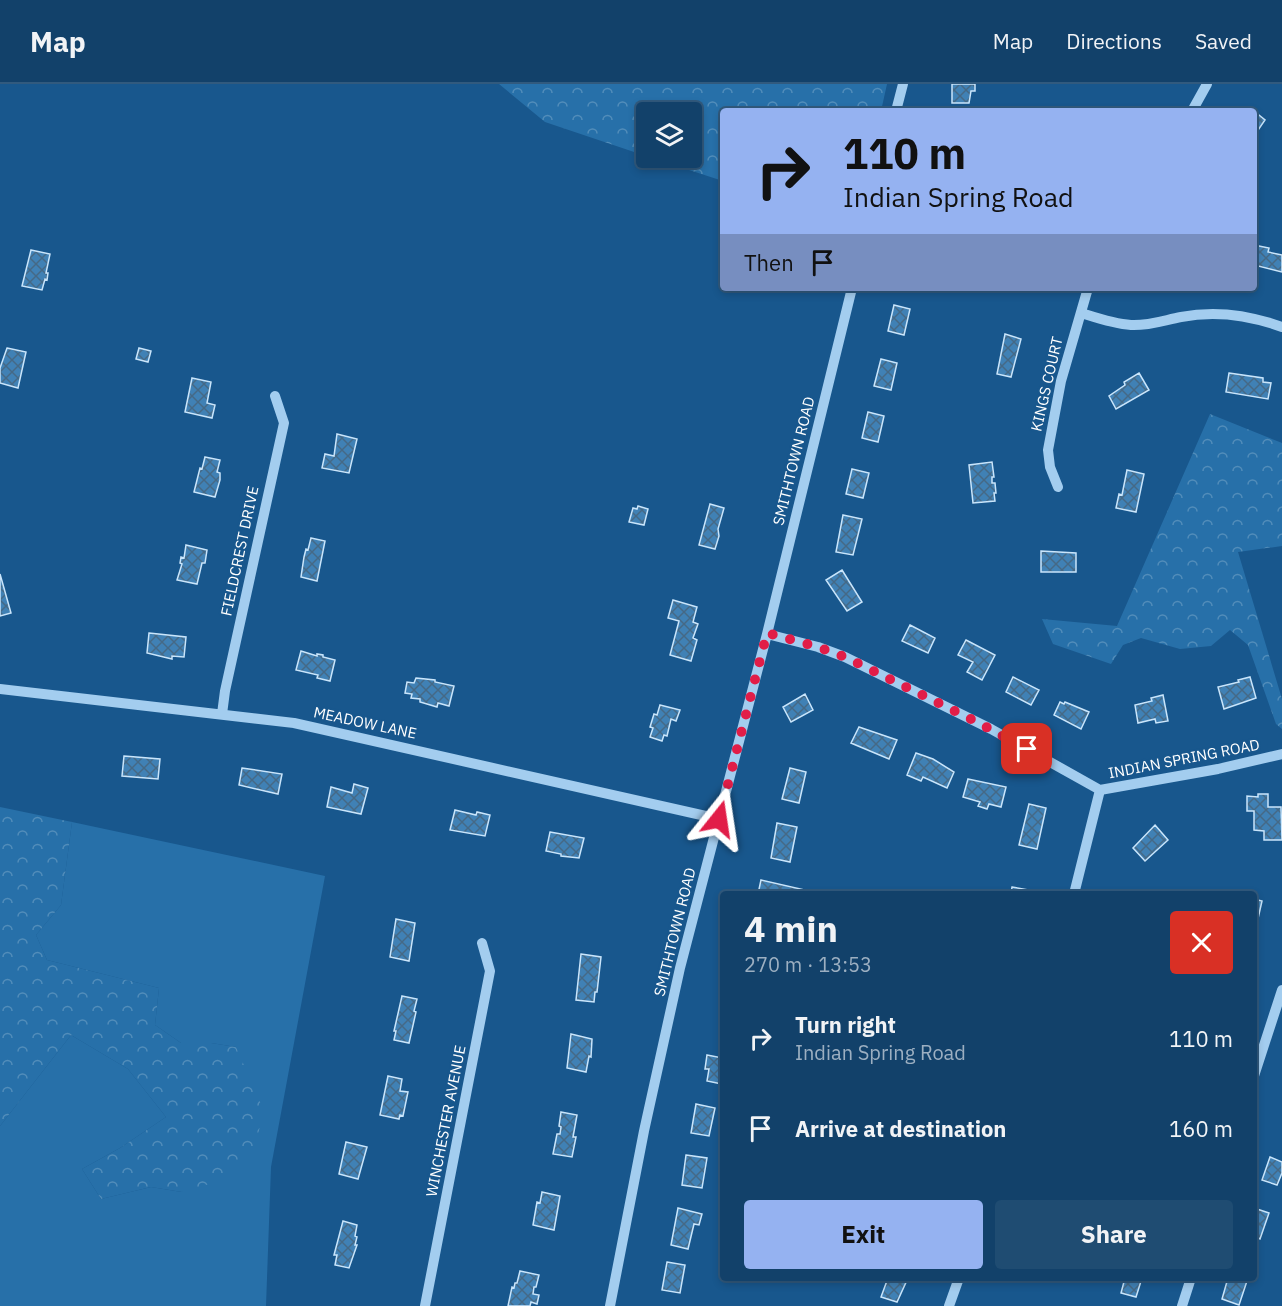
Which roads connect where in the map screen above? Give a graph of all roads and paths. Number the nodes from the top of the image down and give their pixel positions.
1 (903, 84) edge
2 (1207, 84) edge
3 (897, 108) edge
4 (1194, 108) edge
5 (851, 291) edge
6 (1087, 291) edge
7 (1081, 313) junction
8 (1282, 327) edge
9 (275, 396) dead end
10 (1058, 487) dead end
11 (767, 633) junction
12 (0, 688) edge
13 (222, 714) junction
14 (1282, 754) edge
15 (1100, 790) junction
16 (719, 819) junction
17 (1075, 891) edge
18 (482, 942) dead end
19 (1282, 990) edge
20 (1257, 1067) edge
21 (958, 1281) edge
22 (1190, 1281) edge
23 (425, 1306) edge
24 (610, 1306) edge
25 (950, 1306) edge
26 (1182, 1306) edge

1 - 3 street
2 - 4 street
5 - 11 street, SMITHTOWN ROAD
6 - 7 street, KINGS COURT
7 - 8 street
7 - 10 street, KINGS COURT
9 - 13 street, FIELDCREST DRIVE
11 - 15 street, INDIAN SPRING ROAD
11 - 16 street, SMITHTOWN ROAD
12 - 13 street, MEADOW LANE
13 - 16 street, MEADOW LANE
14 - 15 street, INDIAN SPRING ROAD
15 - 17 street
16 - 24 street, SMITHTOWN ROAD
18 - 23 street, WINCHESTER AVENUE
19 - 20 street
21 - 25 street
22 - 26 street

